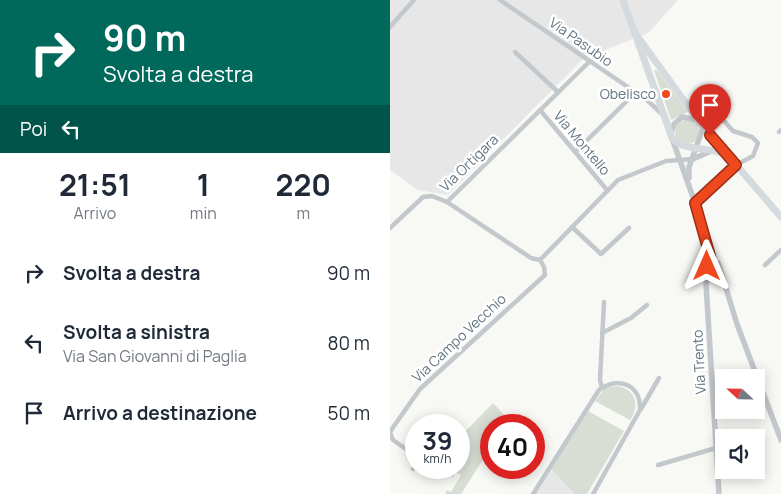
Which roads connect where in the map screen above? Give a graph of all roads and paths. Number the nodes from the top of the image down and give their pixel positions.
1 (414, 0) edge
2 (500, 0) edge
3 (623, 0) edge
4 (390, 27) edge
5 (634, 33) junction
6 (515, 52) dead end
7 (589, 62) junction
8 (558, 92) junction
9 (635, 93) junction
10 (658, 98) junction
11 (650, 102) junction
12 (540, 110) junction
13 (718, 114) dead end
14 (664, 116) junction
15 (701, 124) junction
16 (671, 136) junction
17 (697, 148) junction
18 (713, 150) junction
19 (575, 152) junction
20 (730, 158) junction
21 (693, 159) junction
22 (680, 160) junction
23 (736, 165) junction
24 (690, 187) junction
25 (607, 190) junction
26 (448, 202) junction
27 (695, 203) junction
28 (780, 214) edge
29 (572, 227) junction
30 (390, 228) edge
31 (628, 228) dead end
32 (781, 250) edge
33 (540, 260) junction
34 (711, 262) junction
35 (765, 265) dead end
36 (722, 272) junction
37 (708, 276) junction
38 (717, 277) junction
39 (727, 295) junction
40 (604, 302) dead end
41 (647, 305) dead end
42 (602, 333) junction
43 (659, 378) dead end
44 (602, 388) junction
45 (640, 410) junction
46 (715, 429) edge
47 (781, 440) edge
48 (405, 448) edge
49 (715, 448) edge
50 (658, 465) dead end
51 (717, 479) edge
52 (533, 494) edge
53 (593, 494) edge
54 (718, 494) edge

1 - 4 street
2 - 7 street, Via Pasubio
3 - 5 main road
5 - 10 main road
5 - 15 main road
6 - 8 street
7 - 8 street, Via Ortigara
7 - 9 street, Via Pasubio
8 - 12 street, Via Ortigara
9 - 11 street, Via Pasubio
9 - 19 street
10 - 11 street
10 - 14 main road
11 - 14 street, Via Pasubio
12 - 19 street, Via Montello
12 - 26 street, Via Ortigara
13 - 23 street
14 - 16 main road
15 - 16 street
15 - 17 street
15 - 20 main road
16 - 17 main road
16 - 22 street
17 - 18 main road
17 - 21 street
18 - 20 main road
18 - 21 street
19 - 25 street, Via Montello
20 - 23 main road
21 - 22 street
21 - 24 street
22 - 24 street
22 - 25 street
23 - 27 street
23 - 28 main road
24 - 27 street
25 - 29 street
26 - 30 street, Via Ortigara
26 - 33 street
27 - 34 street
29 - 31 street
29 - 33 street
32 - 35 street
33 - 48 street, Via Campo Vecchio
34 - 36 street
34 - 37 street
36 - 38 street
36 - 39 street
37 - 38 street
37 - 46 street, Via Trento
38 - 39 street
39 - 47 street
40 - 42 street
41 - 42 street
42 - 44 street
43 - 45 street
44 - 45 street
44 - 52 street
45 - 53 street
49 - 50 street
51 - 54 street, Via Trento

